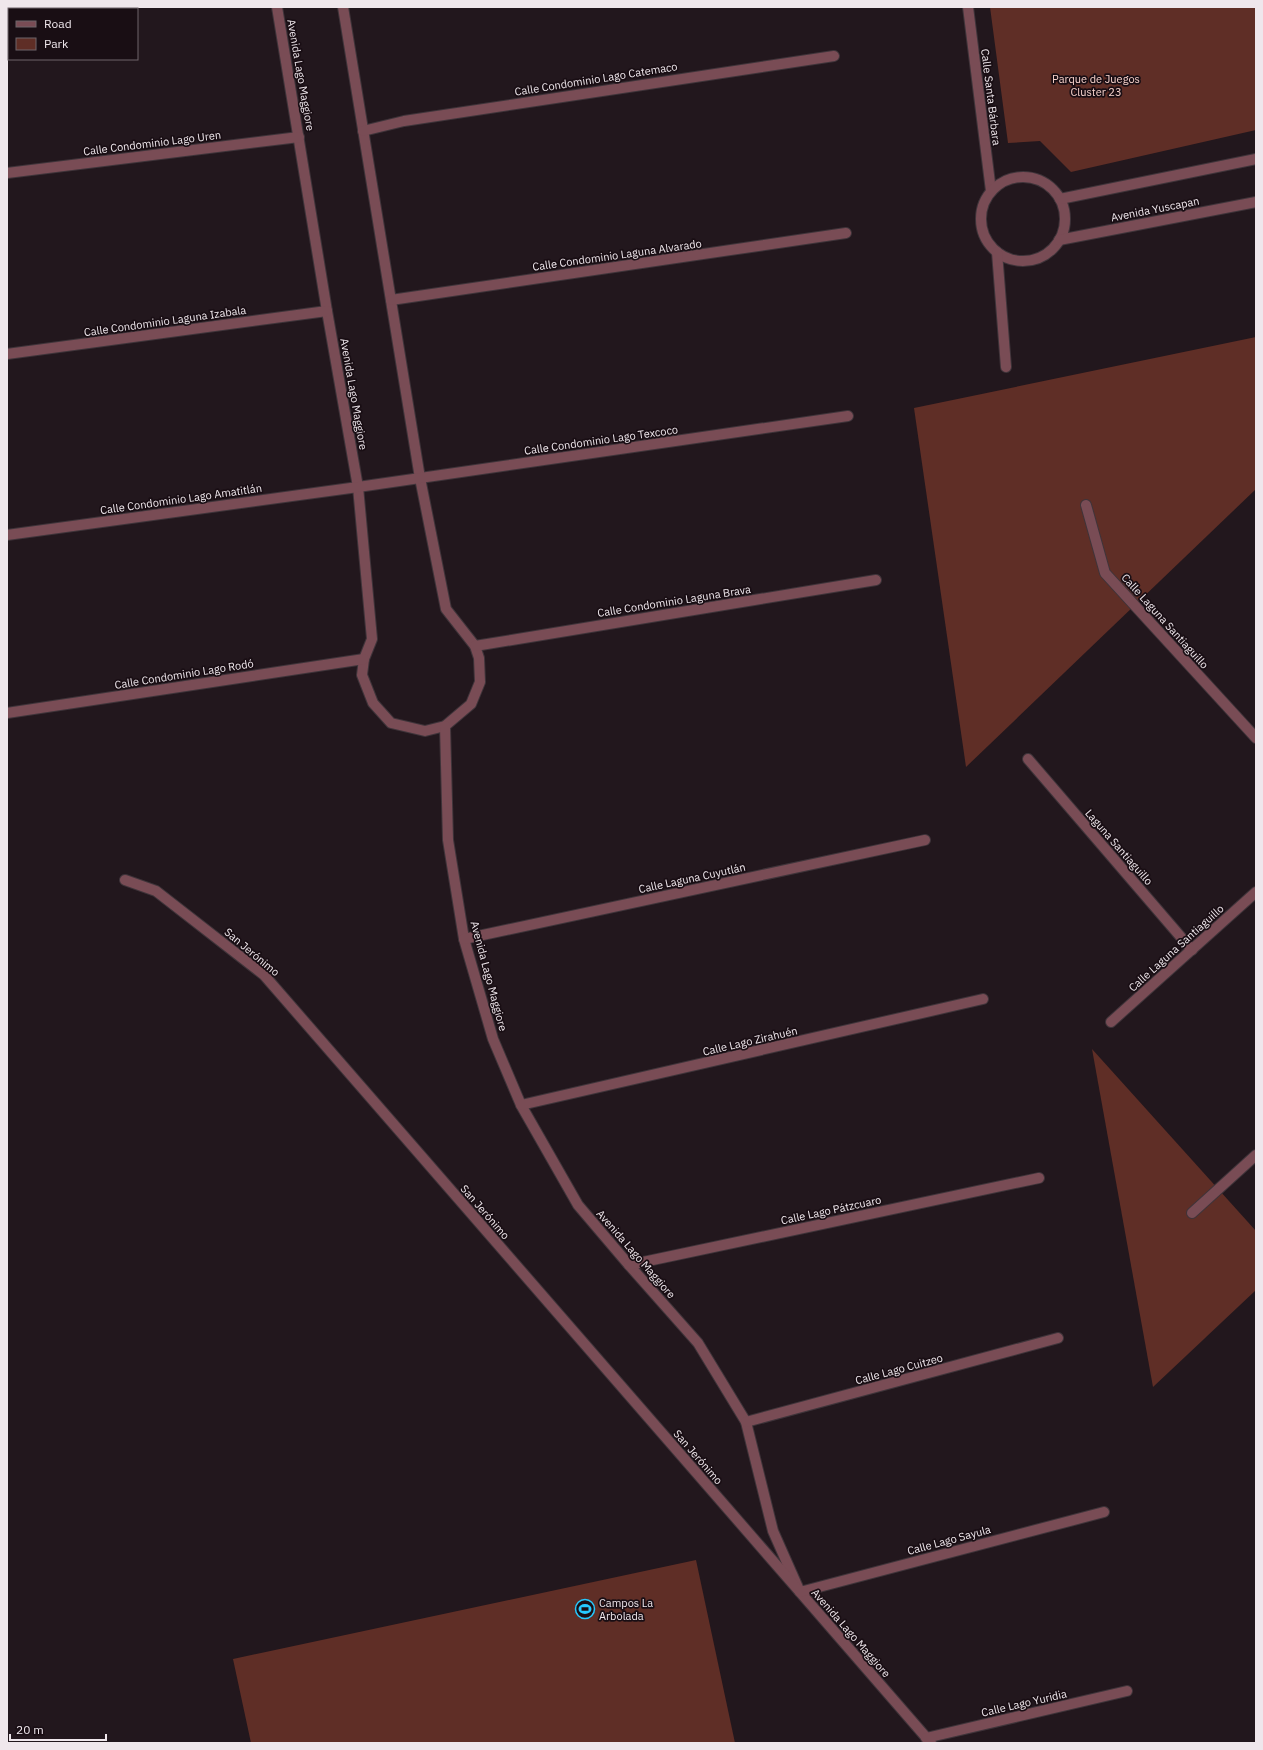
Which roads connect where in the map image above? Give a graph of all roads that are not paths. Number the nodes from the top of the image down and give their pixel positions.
1 (277, 7) edge
2 (343, 7) edge
3 (968, 7) edge
4 (834, 56) dead end
5 (363, 131) junction
6 (299, 137) junction
7 (1256, 159) edge
8 (7, 174) edge
9 (991, 191) junction
10 (1060, 199) junction
11 (1256, 202) edge
12 (846, 233) dead end
13 (1059, 240) junction
14 (997, 252) junction
15 (391, 300) junction
16 (327, 311) junction
17 (7, 354) edge
18 (1006, 367) dead end
19 (848, 416) dead end
20 (420, 478) junction
21 (358, 487) junction
22 (1086, 505) dead end
23 (7, 535) edge
24 (876, 580) dead end
25 (475, 646) junction
26 (364, 659) junction
27 (7, 713) edge
28 (445, 726) junction
29 (1256, 738) edge
30 (1028, 759) dead end
31 (925, 840) dead end
32 (125, 880) dead end
33 (1256, 892) edge
34 (464, 939) junction
35 (1192, 950) junction
36 (983, 999) dead end
37 (1111, 1022) dead end
38 (521, 1105) junction
39 (1256, 1155) edge
40 (1039, 1178) dead end
41 (1192, 1213) dead end
42 (629, 1265) junction
43 (1058, 1338) dead end
44 (746, 1422) junction
45 (1104, 1512) dead end
46 (800, 1592) junction
47 (1126, 1691) dead end
48 (929, 1740) edge

1 - 6 street, Avenida Lago Maggiore
2 - 5 street, Avenida Lago Maggiore
3 - 9 street, Calle Santa Bárbara
4 - 5 street, Calle Condominio Lago Catemaco
5 - 15 street, Avenida Lago Maggiore
6 - 8 street, Calle Condominio Lago Uren
6 - 16 street, Avenida Lago Maggiore
7 - 10 street
9 - 10 street
9 - 14 street
10 - 13 street
11 - 13 street, Avenida Yuscapan
12 - 15 street, Calle Condominio Laguna Alvarado
13 - 14 street
14 - 18 street
15 - 20 street, Avenida Lago Maggiore
16 - 17 street, Calle Condominio Laguna Izabala
16 - 21 street, Avenida Lago Maggiore
19 - 20 street, Calle Condominio Lago Texcoco
20 - 21 street, Calle Condominio Lago Texcoco
20 - 25 street, Avenida Lago Maggiore
21 - 23 street, Calle Condominio Lago Amatitlán
21 - 26 street, Avenida Lago Maggiore
22 - 29 street, Calle Laguna Santiaguillo
24 - 25 street, Calle Condominio Laguna Brava
25 - 28 street, Avenida Lago Maggiore
26 - 27 street, Calle Condominio Lago Rodó
26 - 28 street, Avenida Lago Maggiore
28 - 34 street, Avenida Lago Maggiore
30 - 35 street, Laguna Santiaguillo
31 - 34 street, Calle Laguna Cuyutlán
32 - 46 street, San Jerónimo
33 - 35 street, Calle Laguna Santiaguillo
34 - 38 street, Avenida Lago Maggiore
35 - 37 street, Calle Laguna Santiaguillo
36 - 38 street, Calle Lago Zirahuén
38 - 42 street, Avenida Lago Maggiore
39 - 41 street
40 - 42 street, Calle Lago Pátzcuaro
42 - 44 street, Avenida Lago Maggiore
43 - 44 street, Calle Lago Cuitzeo
44 - 46 street, Avenida Lago Maggiore
45 - 46 street, Calle Lago Sayula
46 - 48 street, Avenida Lago Maggiore
47 - 48 street, Calle Lago Yuridia

